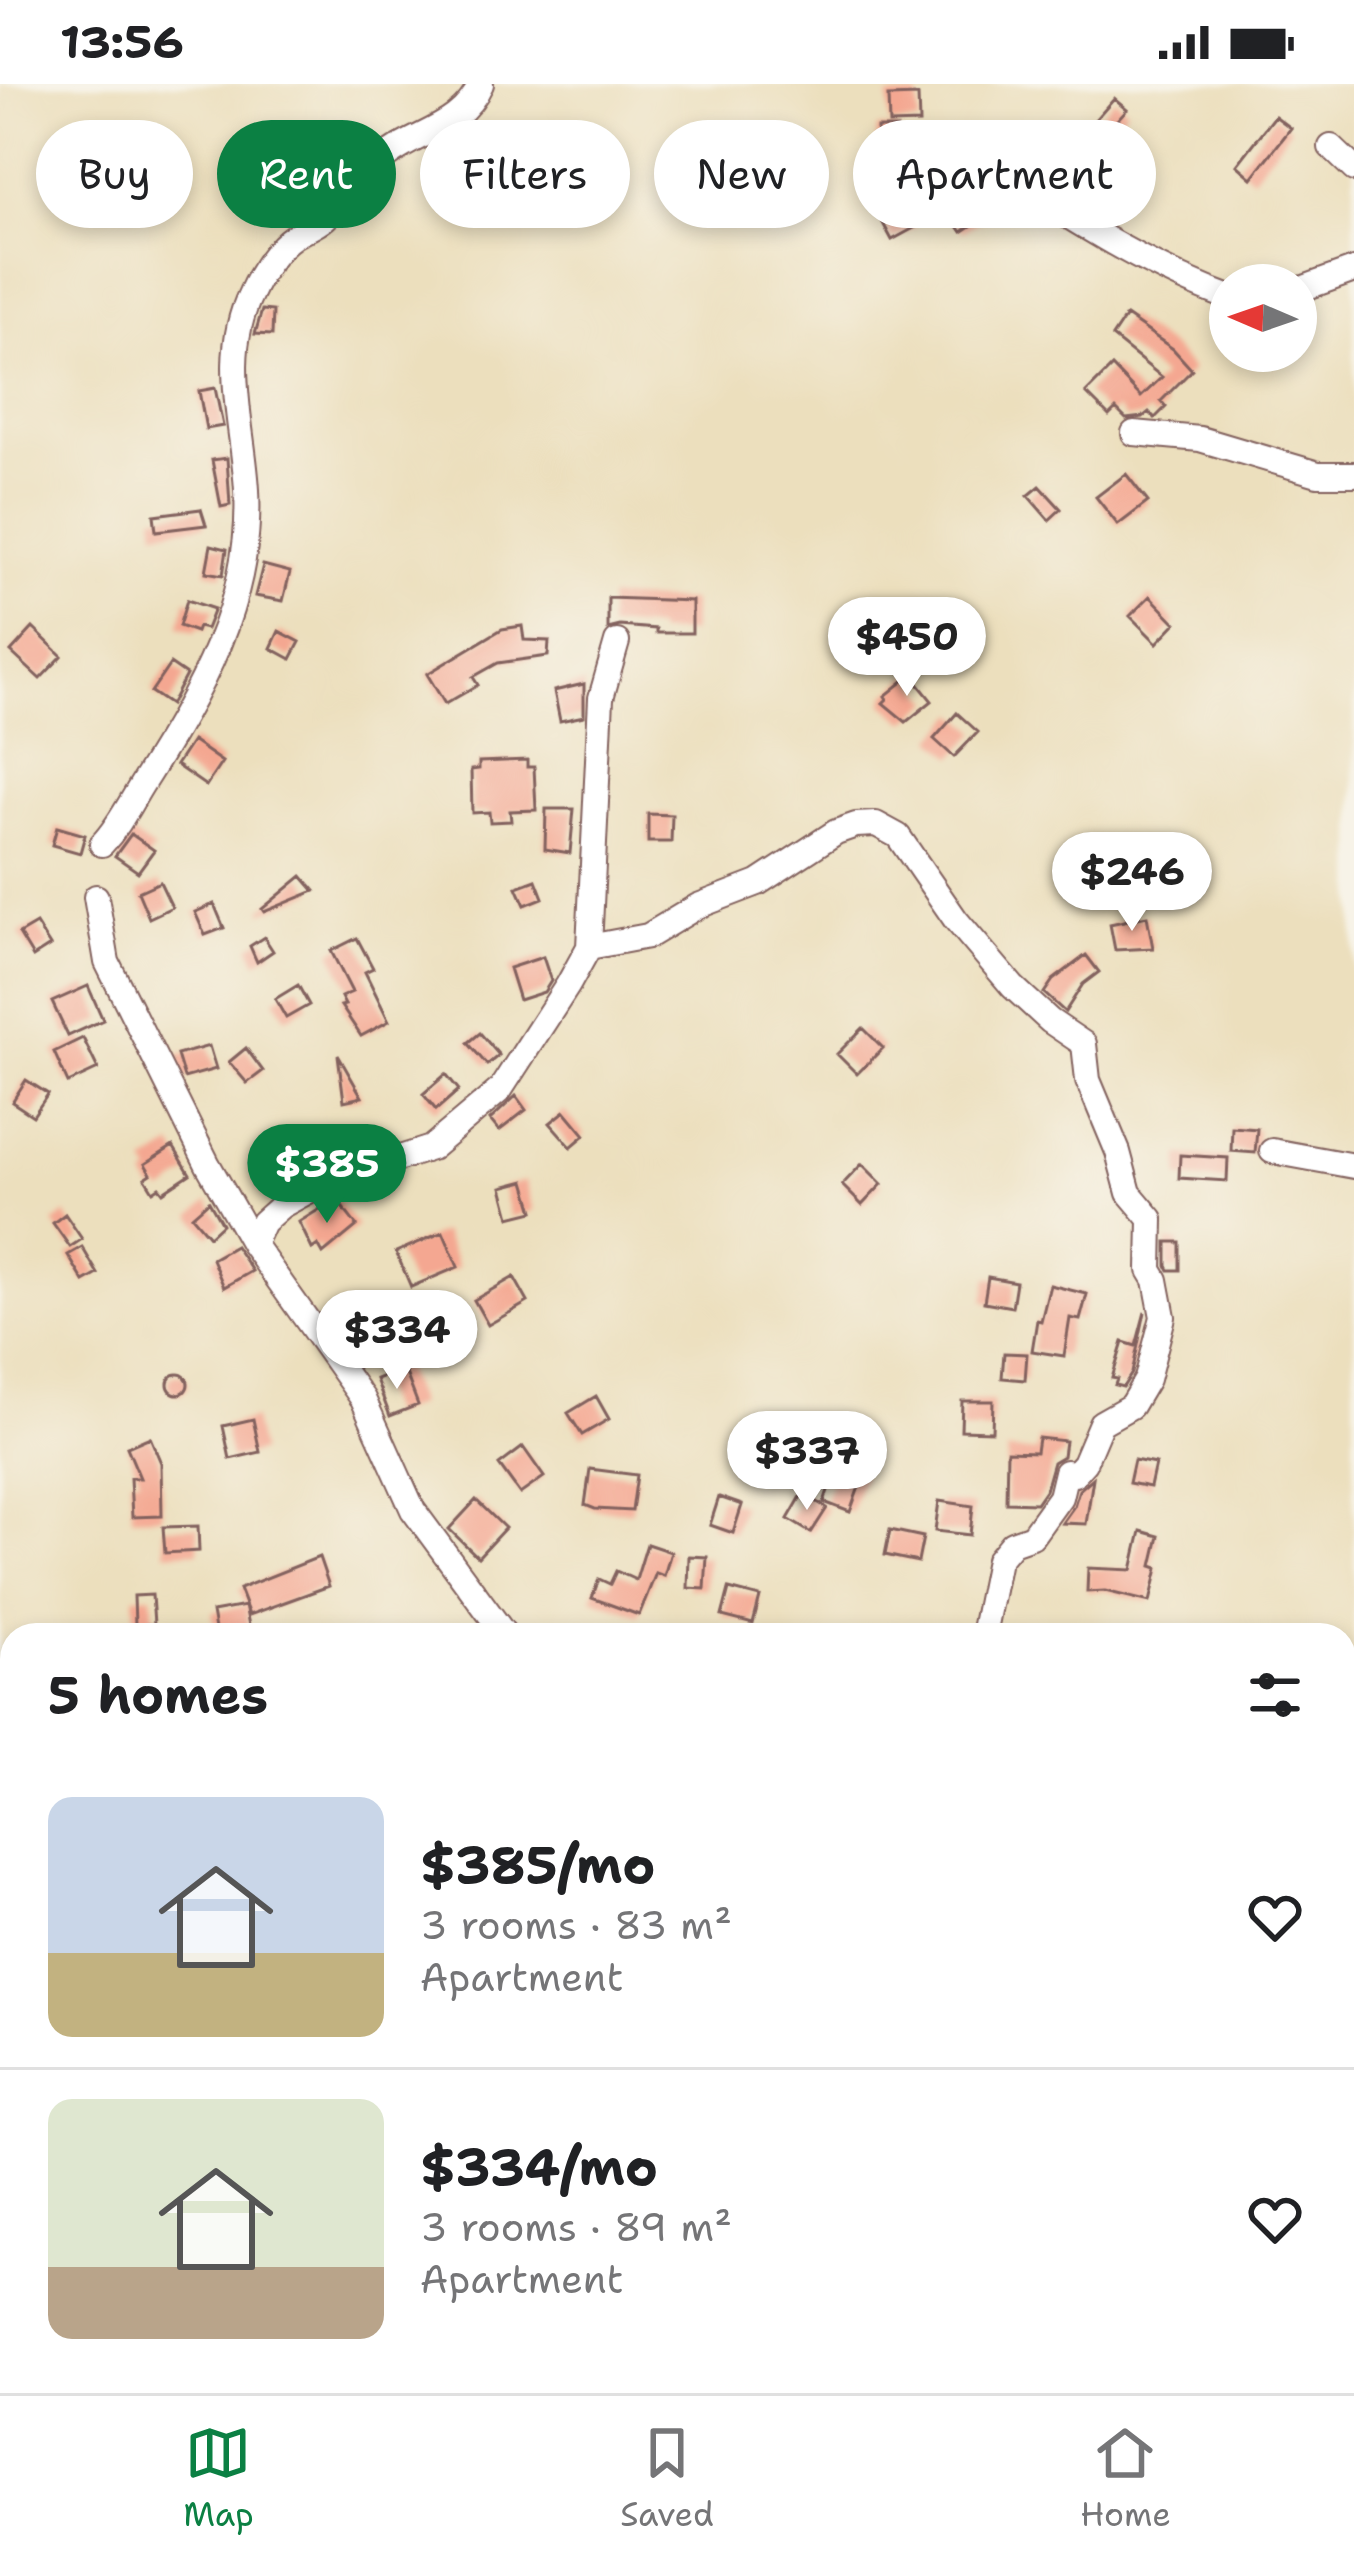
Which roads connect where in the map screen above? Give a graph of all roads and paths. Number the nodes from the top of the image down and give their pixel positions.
1 (481, 84) edge
2 (1331, 147) dead end
3 (1354, 169) edge
4 (1088, 228) edge
5 (1354, 270) edge
6 (1317, 283) edge
7 (1209, 291) edge
8 (1134, 433) dead end
9 (1354, 474) edge
10 (617, 642) dead end
11 (102, 844) dead end
12 (96, 897) dead end
13 (589, 947) junction
14 (1273, 1151) dead end
15 (1354, 1166) edge
16 (253, 1244) junction
17 (497, 1623) edge
18 (985, 1623) edge

1 - 11 street
2 - 3 street
4 - 7 street
5 - 6 street
8 - 9 street
10 - 13 street
12 - 16 street
13 - 16 street
13 - 18 street
14 - 15 street
16 - 17 street

